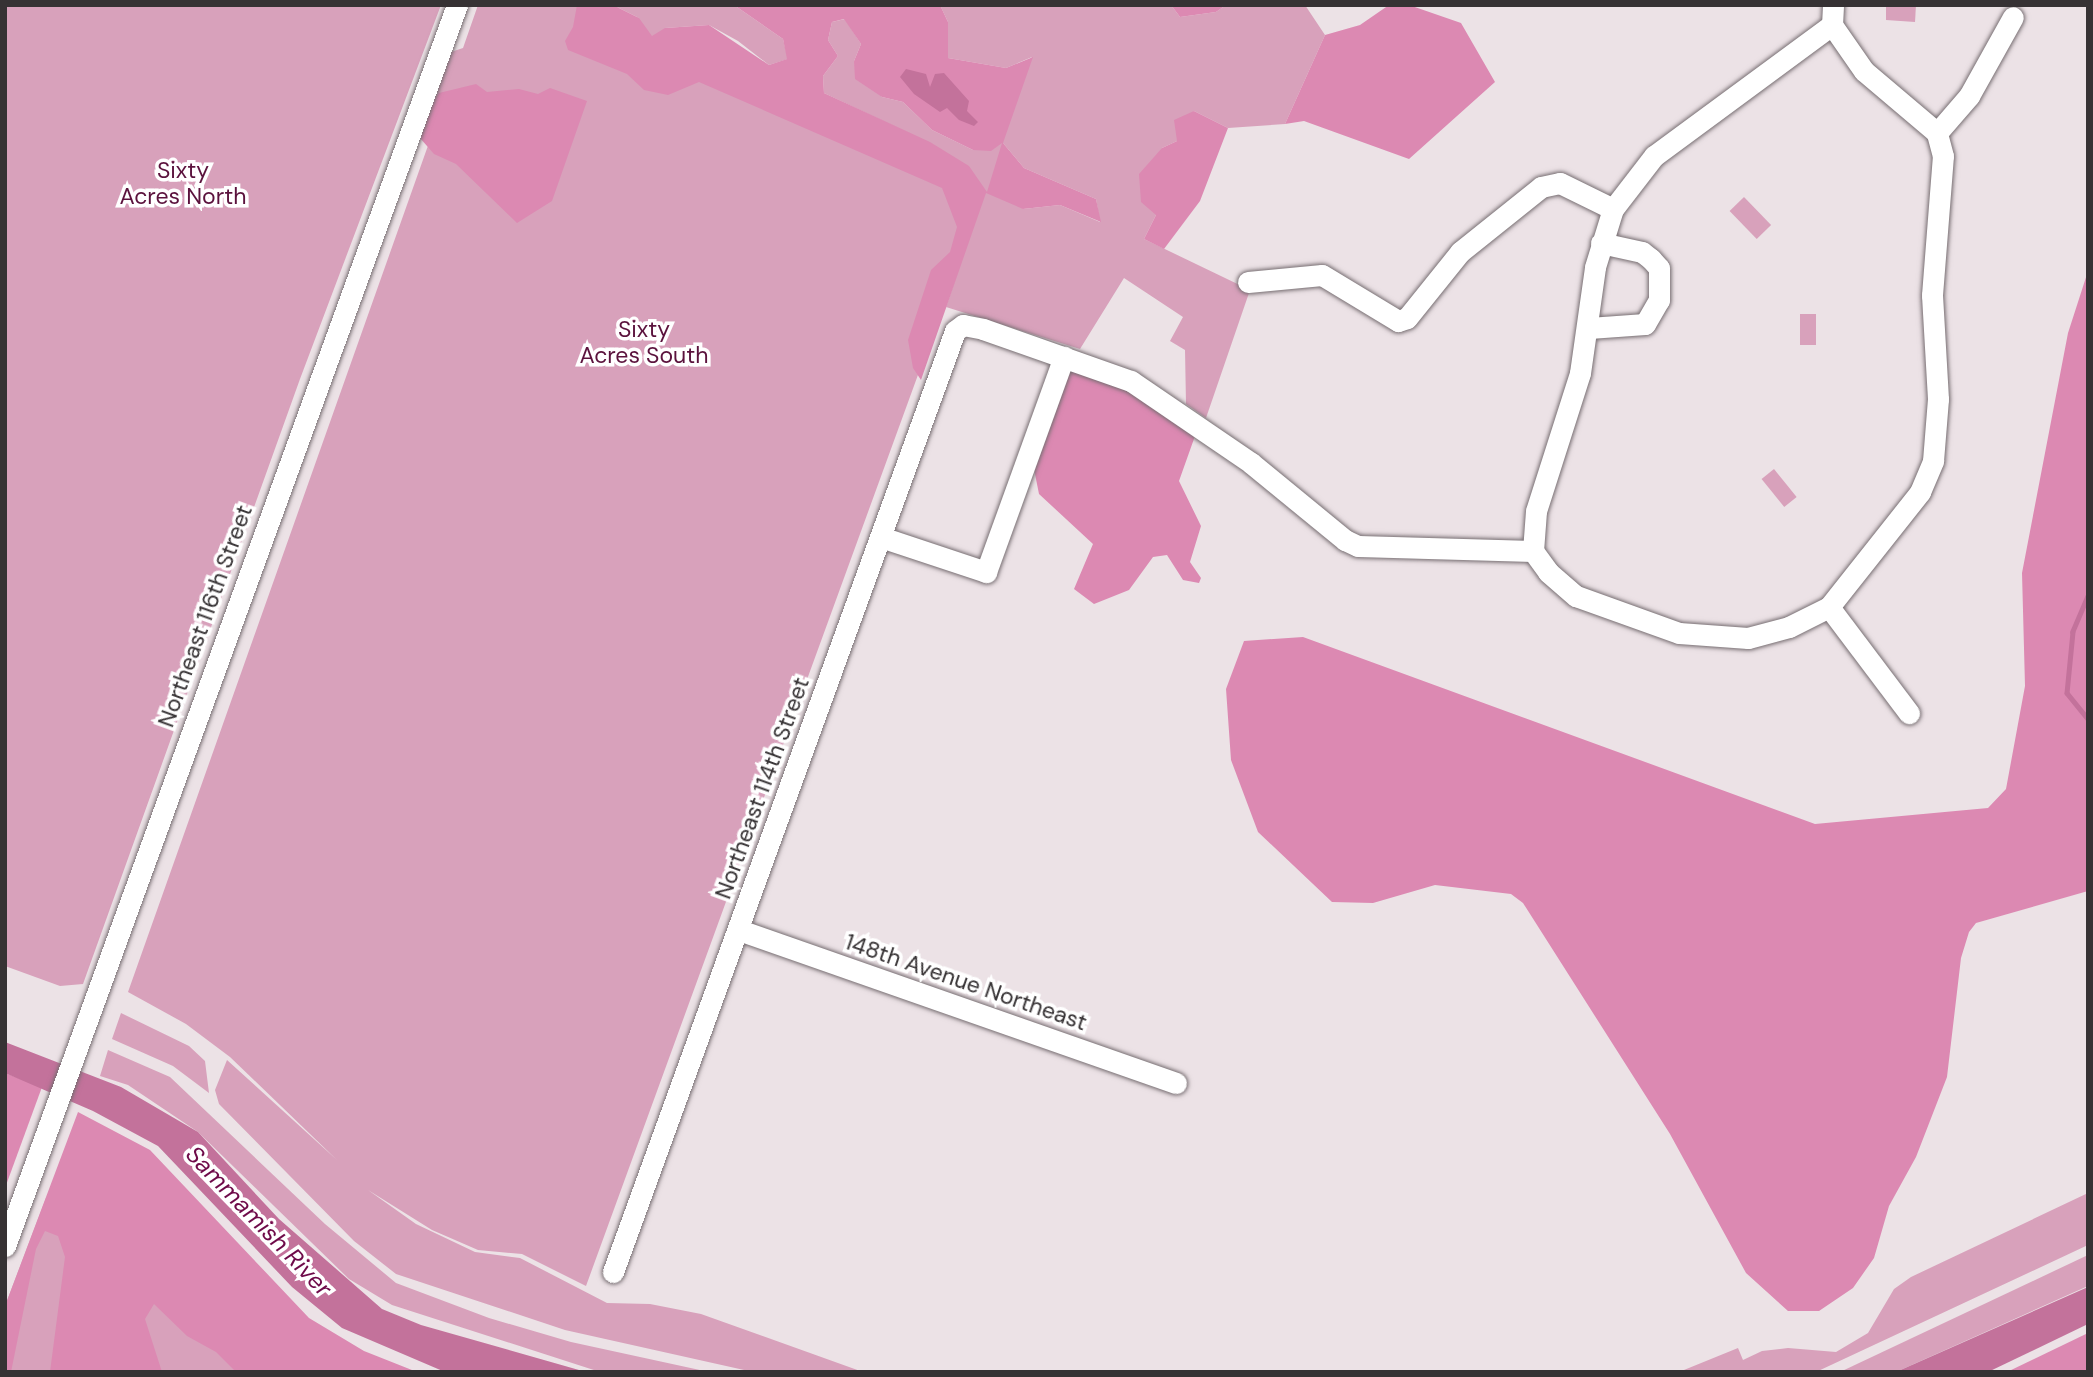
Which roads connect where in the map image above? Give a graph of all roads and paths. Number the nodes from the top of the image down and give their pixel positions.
1 (457, 5) edge
2 (1833, 15) edge
3 (2013, 16) dead end
4 (1937, 133) junction
5 (1613, 209) junction
6 (1601, 243) junction
7 (1248, 282) dead end
8 (1589, 328) junction
9 (1064, 357) junction
10 (881, 537) junction
11 (1534, 551) junction
12 (1829, 607) junction
13 (1909, 713) dead end
14 (738, 930) junction
15 (1176, 1083) dead end
16 (5, 1246) edge
17 (612, 1272) dead end

1 - 16 street, Northeast 116th Street
2 - 4 street
2 - 5 street
3 - 4 street
4 - 12 street
5 - 6 street
5 - 7 street
6 - 8 street
6 - 8 street
8 - 11 street
9 - 10 street, Northeast 114th Street
9 - 10 street
9 - 11 street
10 - 14 street, Northeast 114th Street
11 - 12 street
12 - 13 street
14 - 15 street, 148th Avenue Northeast
14 - 17 street, Northeast 114th Street

